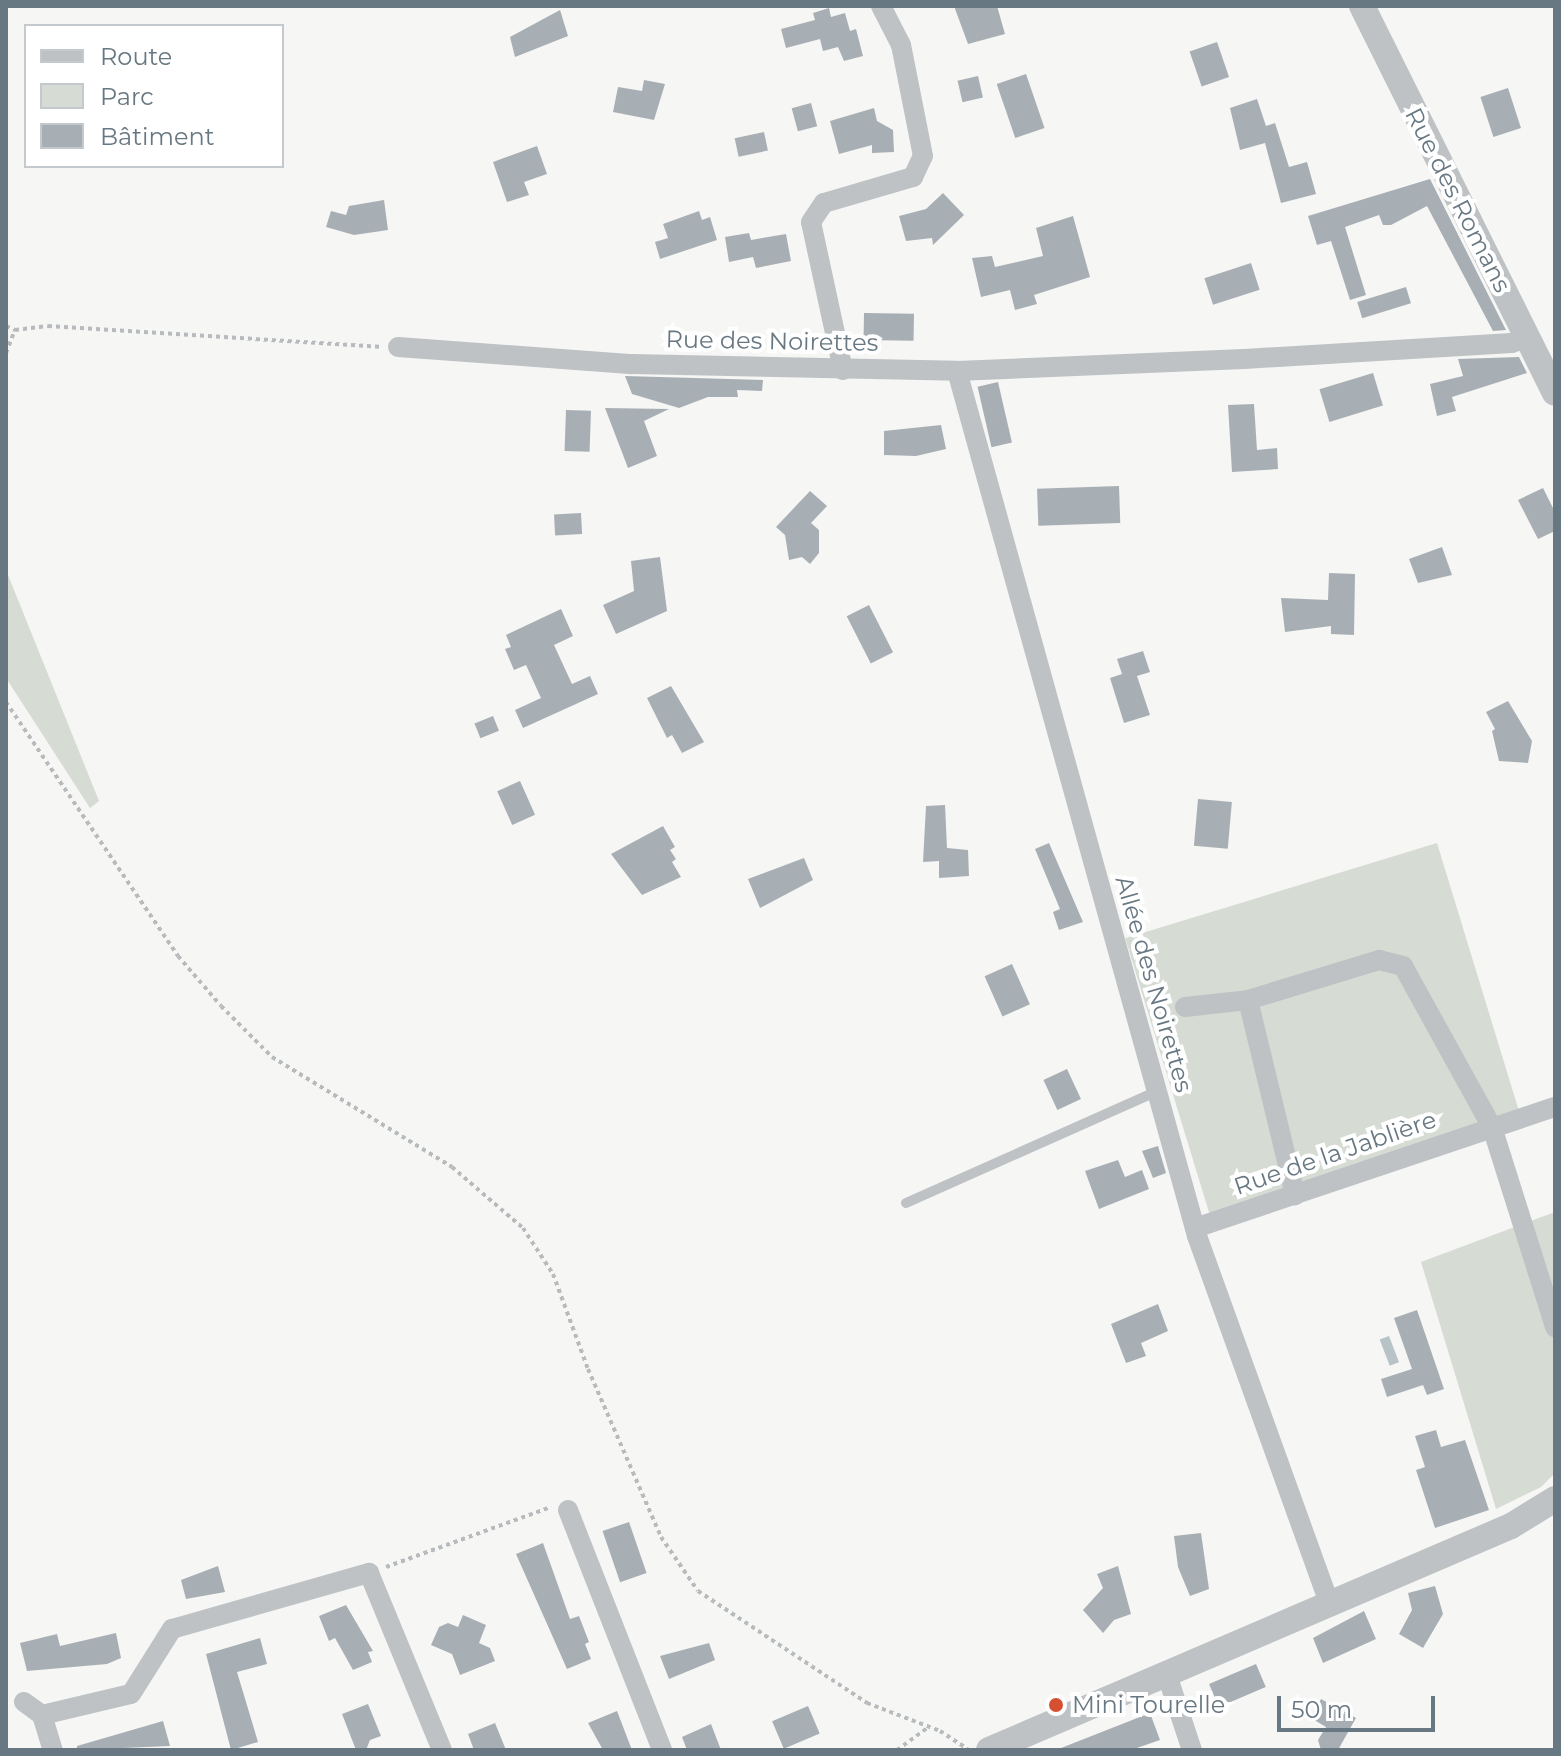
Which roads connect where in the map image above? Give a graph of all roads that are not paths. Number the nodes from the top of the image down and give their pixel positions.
1 (881, 6) edge
2 (1362, 6) edge
3 (1527, 337) junction
4 (398, 347) road end
5 (843, 370) junction
6 (957, 371) junction
7 (1555, 393) edge
8 (1248, 1000) junction
9 (1185, 1007) dead end
10 (1157, 1091) junction
11 (1555, 1107) edge
12 (1492, 1127) junction
13 (1295, 1195) junction
14 (906, 1203) dead end
15 (1195, 1228) junction
16 (1555, 1327) edge
17 (1555, 1499) edge
18 (568, 1510) road end
19 (1329, 1602) junction
20 (1166, 1672) junction
21 (24, 1702) dead end
22 (42, 1715) junction
23 (53, 1750) edge
24 (442, 1750) edge
25 (662, 1750) edge
26 (989, 1750) edge
27 (1192, 1750) edge

1 - 5 street
2 - 3 street, Rue des Romans
3 - 6 street, Rue des Noirettes
3 - 7 street, Rue des Romans
4 - 5 street, Rue des Noirettes
5 - 6 street, Rue des Noirettes
6 - 10 street, Allée des Noirettes
8 - 9 street
8 - 12 street
8 - 13 street
10 - 14 lane
10 - 15 street, Allée des Noirettes
11 - 12 street, Rue de la Jablière
12 - 13 street, Rue de la Jablière
12 - 16 street
13 - 15 street, Rue de la Jablière
15 - 19 street, Allée des Noirettes
17 - 19 street
18 - 25 street
19 - 20 street
20 - 26 street
20 - 27 street
21 - 22 street
22 - 23 street
22 - 24 street

